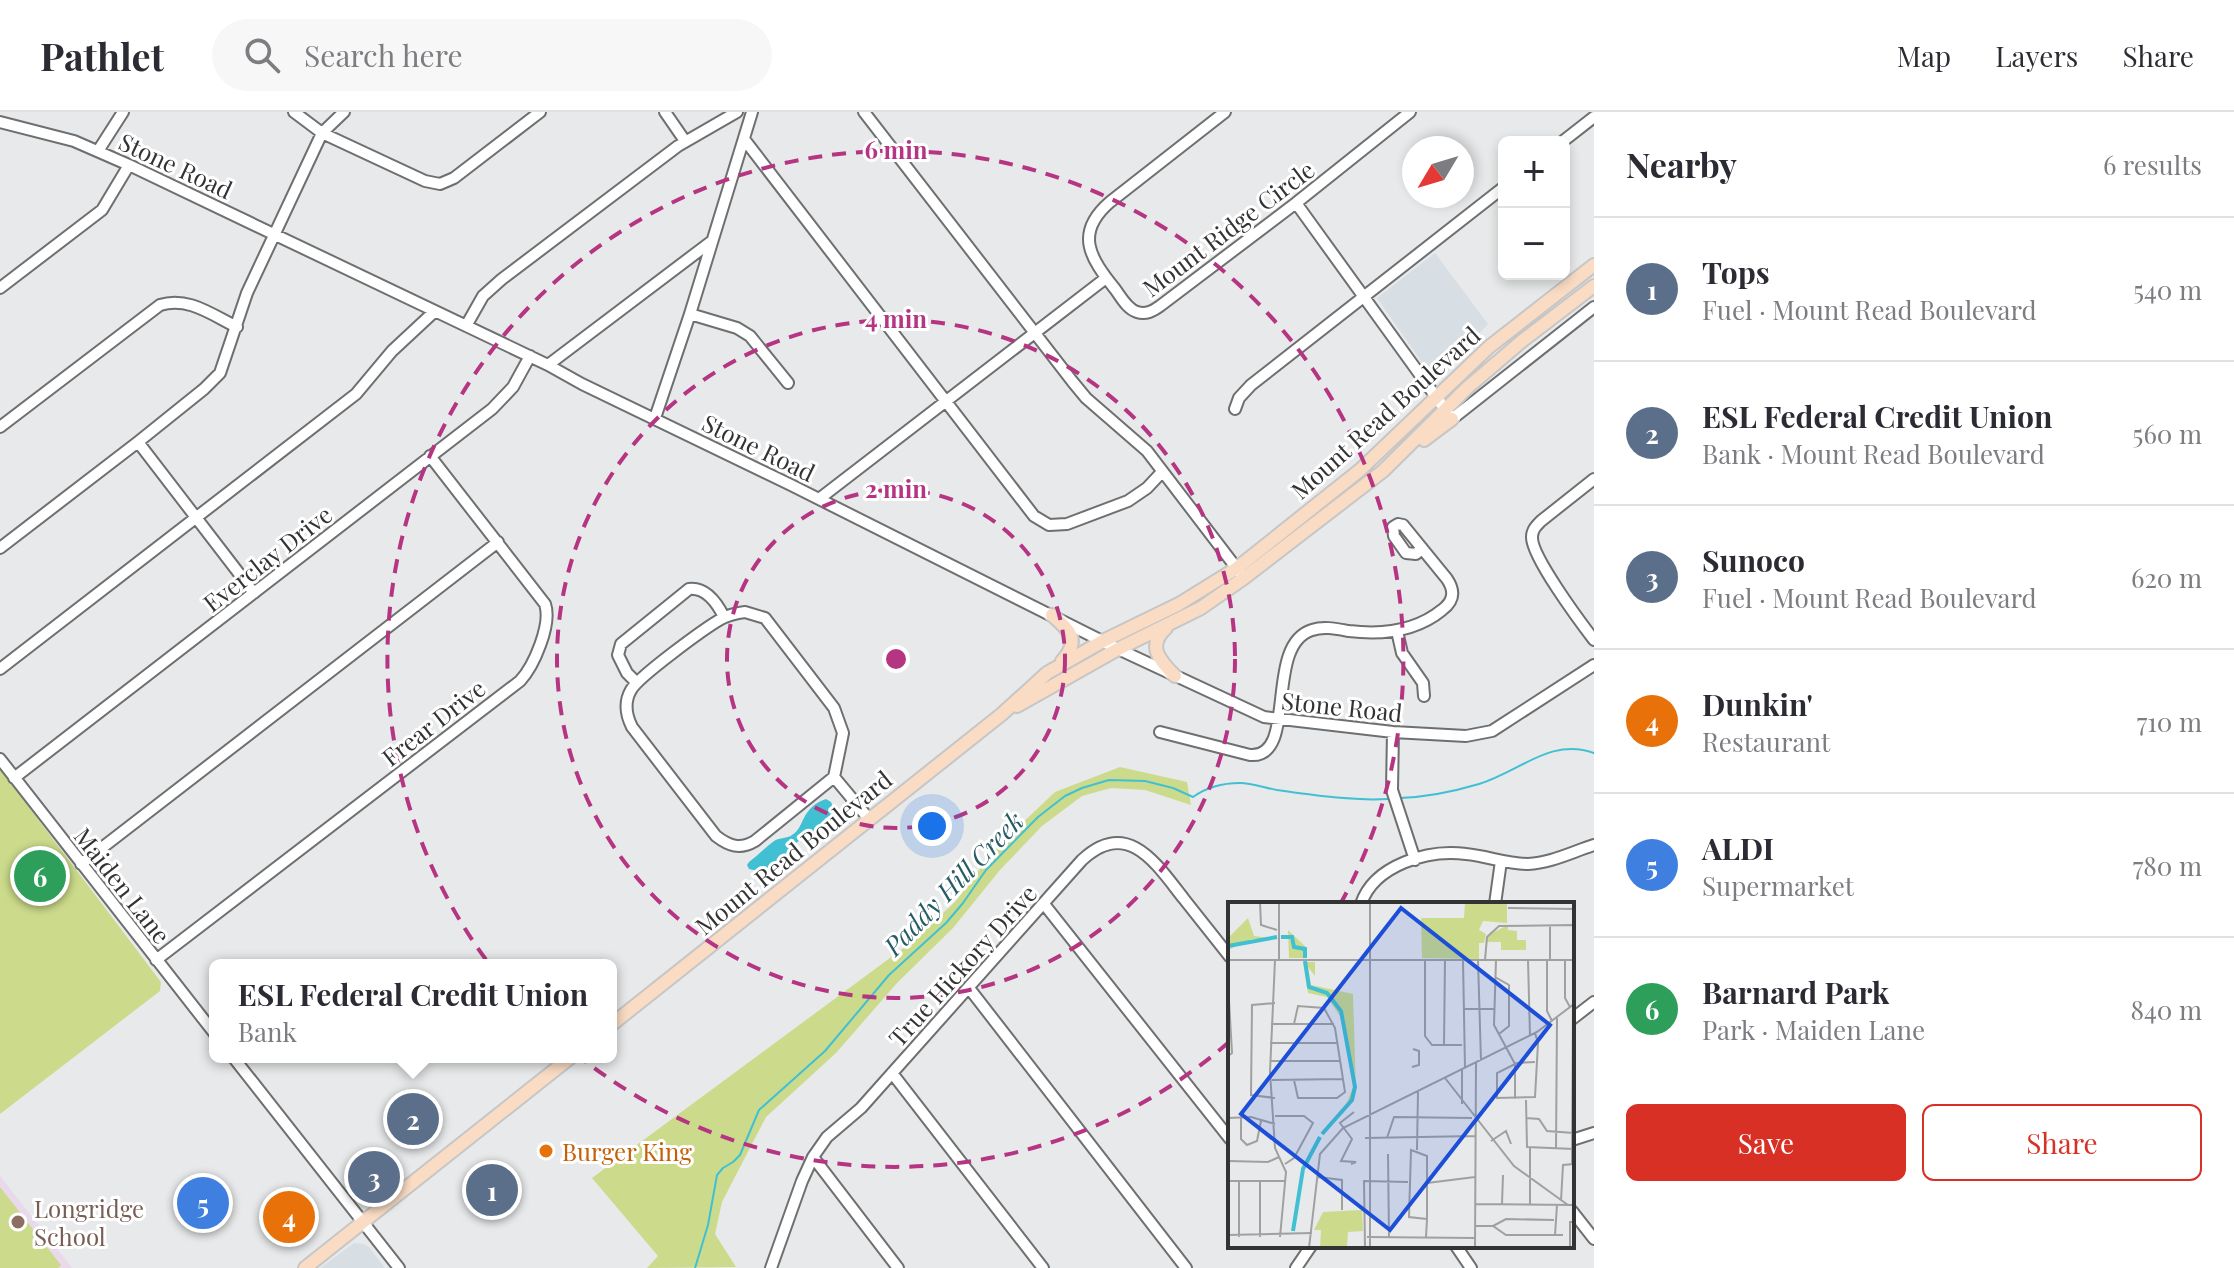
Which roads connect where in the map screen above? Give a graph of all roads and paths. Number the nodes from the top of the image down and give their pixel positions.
1 (123, 112) edge
2 (294, 112) edge
3 (344, 112) edge
4 (540, 112) edge
5 (665, 112) edge
6 (737, 112) edge
7 (752, 112) edge
8 (864, 112) edge
9 (1225, 112) edge
10 (1410, 112) edge
11 (1594, 117) edge
12 (0, 122) edge
13 (322, 133) junction
14 (1570, 136) edge
15 (744, 139) junction
16 (685, 141) junction
17 (98, 151) junction
18 (129, 165) junction
19 (1498, 192) edge
20 (1296, 203) junction
21 (275, 234) junction
22 (713, 240) junction
23 (1594, 265) edge
24 (1106, 278) junction
25 (1594, 286) edge
26 (0, 288) edge
27 (1364, 297) junction
28 (1594, 307) edge
29 (435, 311) junction
30 (690, 314) junction
31 (466, 326) junction
32 (237, 327) junction
33 (1034, 333) junction
34 (530, 356) junction
35 (548, 365) junction
36 (788, 383) dead end
37 (1436, 397) junction
38 (945, 400) junction
39 (1235, 409) dead end
40 (1449, 414) junction
41 (655, 418) junction
42 (0, 427) edge
43 (138, 442) junction
44 (430, 456) junction
45 (1162, 472) junction
46 (1594, 479) edge
47 (819, 499) junction
48 (196, 517) junction
49 (498, 542) junction
50 (0, 548) edge
51 (1422, 548) dead end
52 (1241, 573) junction
53 (254, 593) junction
54 (1052, 615) junction
55 (724, 617) junction
56 (1171, 623) junction
57 (1397, 631) junction
58 (1594, 640) edge
59 (1103, 641) junction
60 (1118, 649) junction
61 (1594, 665) edge
62 (1054, 668) junction
63 (0, 669) edge
64 (1175, 676) junction
65 (636, 682) junction
66 (1424, 696) dead end
67 (1002, 714) junction
68 (1278, 720) junction
69 (1160, 732) dead end
70 (1393, 732) junction
71 (0, 759) edge
72 (834, 777) junction
73 (14, 778) junction
74 (869, 819) junction
75 (1594, 845) edge
76 (1415, 860) junction
77 (1501, 861) junction
78 (81, 864) junction
79 (1362, 902) edge
80 (1495, 902) edge
81 (1044, 904) junction
82 (1228, 954) edge
83 (156, 960) junction
84 (969, 988) junction
85 (1594, 1002) edge
86 (1574, 1017) edge
87 (617, 1020) edge
88 (209, 1026) edge
89 (238, 1063) edge
90 (563, 1063) edge
91 (892, 1073) junction
92 (1594, 1133) edge
93 (1228, 1136) edge
94 (1574, 1139) edge
95 (813, 1157) junction
96 (1574, 1214) edge
97 (363, 1222) junction
98 (1594, 1239) edge
99 (1310, 1248) edge
100 (1457, 1248) edge
101 (305, 1268) edge
102 (399, 1268) edge
103 (771, 1268) edge
104 (898, 1268) edge
105 (1043, 1268) edge
106 (1186, 1268) edge
107 (1296, 1268) edge
108 (1471, 1268) edge

1 - 17 street
2 - 13 street
3 - 13 street
4 - 13 street
5 - 16 street
6 - 16 street
7 - 15 street
8 - 33 street
9 - 24 street, Mount Ridge Circle
10 - 20 street, Mount Ridge Circle
11 - 14 street
12 - 17 street, Stone Road
13 - 21 street
15 - 22 street
15 - 38 street
16 - 31 street
17 - 18 street, Stone Road
18 - 21 street, Stone Road
18 - 26 street
19 - 27 street
20 - 24 street, Mount Ridge Circle
20 - 27 street
21 - 29 street, Stone Road
21 - 32 street
22 - 30 street
22 - 35 street
23 - 37 main road, Mount Read Boulevard
24 - 33 street
25 - 40 main road, Mount Read Boulevard
27 - 37 street
27 - 39 street
28 - 40 street, Mount Read Boulevard
29 - 31 street, Stone Road
29 - 48 street
30 - 36 street
30 - 41 street
31 - 34 street, Stone Road
32 - 42 street
32 - 43 street
33 - 38 street
33 - 45 street
34 - 35 street, Stone Road
34 - 44 street, Everclay Drive
35 - 41 street, Stone Road
37 - 40 street
37 - 52 main road, Mount Read Boulevard
38 - 45 street
38 - 47 street
40 - 52 main road, Mount Read Boulevard
41 - 47 street, Stone Road
43 - 48 street
43 - 50 street
44 - 49 street, Frear Drive
44 - 53 street, Everclay Drive
45 - 52 street
46 - 58 street
47 - 54 street, Stone Road
48 - 53 street
48 - 63 street
49 - 78 street
49 - 83 street, Frear Drive
51 - 57 street
52 - 56 main road, Mount Read Boulevard
52 - 59 main road, Mount Read Boulevard
53 - 73 street, Everclay Drive
54 - 59 street, Stone Road
54 - 62 main road
55 - 65 street
55 - 65 street
55 - 72 street
56 - 60 main road, Mount Read Boulevard
56 - 64 main road
57 - 66 street
57 - 68 street
59 - 60 street, Stone Road
59 - 62 main road, Mount Read Boulevard
60 - 64 street, Stone Road
60 - 67 main road, Mount Read Boulevard
61 - 70 street, Stone Road
62 - 67 main road, Mount Read Boulevard
64 - 68 street, Stone Road
65 - 72 street
67 - 74 main road, Mount Read Boulevard
68 - 69 street
68 - 70 street, Stone Road
70 - 76 street
71 - 73 street, Maiden Lane
72 - 74 street
73 - 78 street, Maiden Lane
74 - 87 main road, Mount Read Boulevard
75 - 77 street
76 - 77 street
76 - 79 street
77 - 80 street
78 - 83 street, Maiden Lane
81 - 82 street, True Hickory Drive
81 - 84 street, True Hickory Drive
81 - 93 street
83 - 88 street, Maiden Lane
84 - 91 street, True Hickory Drive
84 - 106 street
85 - 86 street
89 - 97 street
90 - 97 main road
91 - 95 street, True Hickory Drive
91 - 105 street
92 - 94 street
95 - 103 street, True Hickory Drive
95 - 104 street
96 - 98 street
97 - 101 main road
97 - 102 street
99 - 107 street
100 - 108 street

